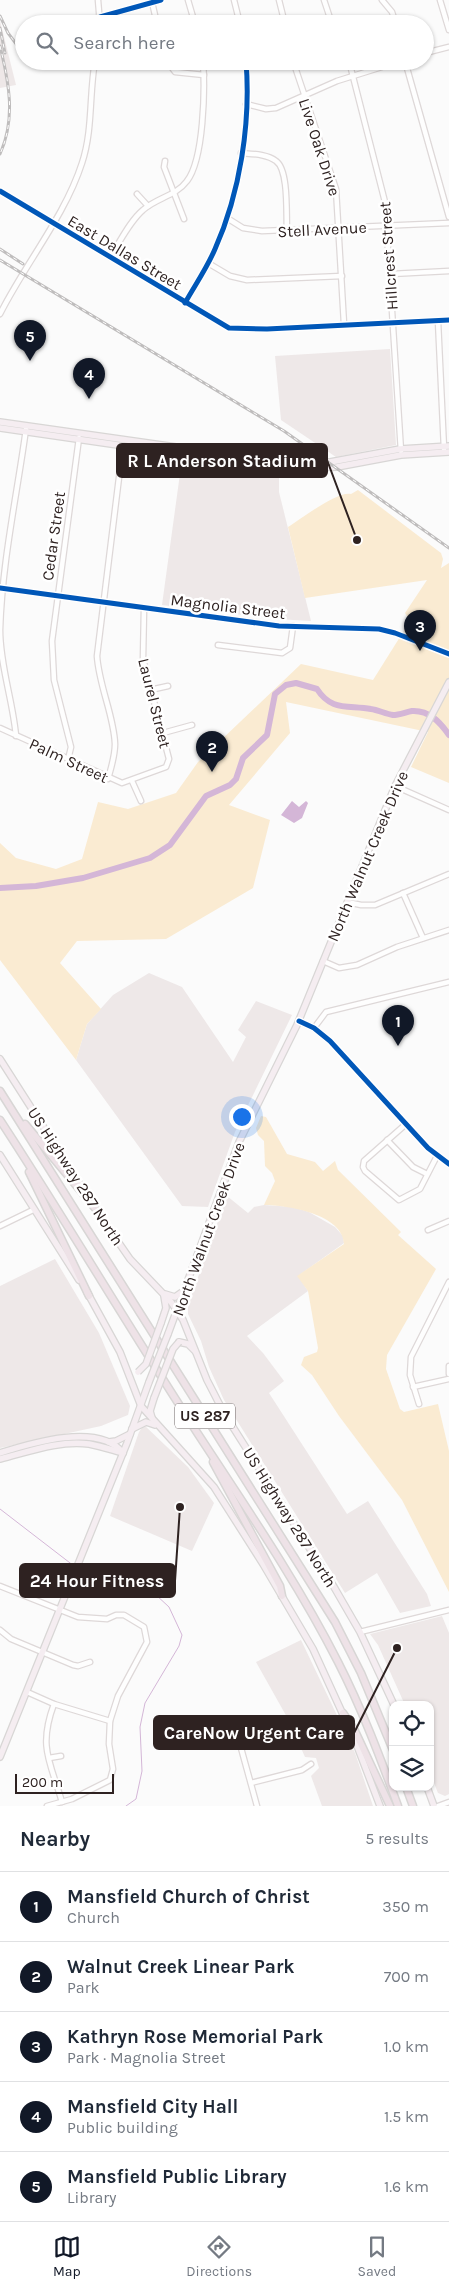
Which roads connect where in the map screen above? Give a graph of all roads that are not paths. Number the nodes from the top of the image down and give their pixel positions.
1 (98, 0) edge
2 (161, 0) edge
3 (188, 0) edge
4 (234, 0) edge
5 (279, 0) edge
6 (324, 0) edge
7 (382, 0) edge
8 (440, 0) edge
9 (152, 2) junction
10 (449, 5) edge
11 (443, 7) junction
12 (100, 15) edge
13 (107, 15) edge
14 (155, 15) edge
15 (192, 15) edge
16 (238, 15) edge
17 (283, 15) edge
18 (329, 15) edge
19 (393, 15) edge
20 (449, 30) edge
21 (449, 48) edge
22 (434, 51) edge
23 (94, 70) edge
24 (174, 70) edge
25 (204, 70) edge
26 (246, 70) edge
27 (296, 70) edge
28 (351, 70) edge
29 (372, 70) edge
30 (408, 70) edge
31 (204, 75) junction
32 (352, 76) junction
33 (303, 96) junction
34 (246, 104) junction
35 (241, 153) junction
36 (165, 161) dead end
37 (0, 191) edge
38 (137, 194) dead end
39 (174, 194) junction
40 (148, 206) junction
41 (449, 217) edge
42 (228, 218) junction
43 (184, 219) dead end
44 (53, 223) junction
45 (449, 223) edge
46 (387, 226) junction
47 (340, 228) junction
48 (287, 231) junction
49 (110, 257) junction
50 (208, 263) junction
51 (449, 271) edge
52 (390, 274) junction
53 (342, 276) junction
54 (185, 303) junction
55 (0, 314) edge
56 (438, 320) junction
57 (449, 320) edge
58 (392, 323) junction
59 (344, 324) junction
60 (0, 422) edge
61 (26, 425) junction
62 (0, 428) edge
63 (26, 432) junction
64 (79, 436) junction
65 (124, 441) junction
66 (446, 449) edge
67 (401, 452) junction
68 (2, 589) edge
69 (57, 596) junction
70 (103, 602) junction
71 (144, 608) junction
72 (293, 626) junction
73 (218, 645) dead end
74 (449, 654) edge
75 (449, 682) edge
76 (168, 686) dead end
77 (150, 690) junction
78 (192, 725) dead end
79 (0, 728) edge
80 (163, 733) junction
81 (16, 736) junction
82 (68, 760) junction
83 (166, 767) joint
84 (108, 779) junction
85 (132, 781) junction
86 (395, 786) junction
87 (141, 801) dead end
88 (449, 810) edge
89 (449, 874) edge
90 (403, 893) junction
91 (347, 902) junction
92 (449, 930) edge
93 (424, 938) junction
94 (323, 961) junction
95 (449, 982) edge
96 (299, 1021) junction
97 (314, 1028) junction
98 (0, 1059) edge
99 (0, 1091) edge
100 (16, 1116) junction
101 (0, 1120) edge
102 (406, 1124) junction
103 (5, 1128) junction
104 (387, 1140) junction
105 (0, 1155) edge
106 (437, 1156) junction
107 (449, 1164) edge
108 (427, 1174) junction
109 (94, 1208) junction
110 (34, 1210) junction
111 (449, 1220) edge
112 (0, 1226) edge
113 (428, 1230) dead end
114 (449, 1282) edge
115 (187, 1288) junction
116 (162, 1293) junction
117 (89, 1296) junction
118 (178, 1311) junction
119 (197, 1353) junction
120 (124, 1361) junction
121 (449, 1366) edge
122 (449, 1374) edge
123 (449, 1379) edge
124 (413, 1387) junction
125 (419, 1404) dead end
126 (141, 1406) junction
127 (157, 1426) junction
128 (131, 1432) junction
129 (74, 1437) junction
130 (106, 1442) junction
131 (204, 1443) junction
132 (63, 1444) junction
133 (24, 1449) junction
134 (0, 1453) edge
135 (123, 1453) junction
136 (0, 1459) edge
137 (0, 1586) edge
138 (282, 1596) junction
139 (60, 1610) junction
140 (449, 1610) edge
141 (0, 1630) edge
142 (360, 1632) junction
143 (43, 1652) junction
144 (90, 1662) dead end
145 (27, 1692) junction
146 (392, 1701) edge
147 (54, 1704) junction
148 (343, 1713) junction
149 (110, 1721) junction
150 (230, 1729) dead end
151 (391, 1746) edge
152 (61, 1756) dead end
153 (0, 1757) edge
154 (49, 1758) junction
155 (311, 1764) dead end
156 (251, 1783) junction
157 (407, 1791) edge
158 (428, 1791) edge
159 (62, 1802) junction
160 (449, 1802) edge
161 (47, 1806) edge
162 (257, 1806) edge
163 (380, 1806) edge
164 (390, 1806) edge
165 (398, 1806) edge
166 (413, 1806) edge
167 (434, 1806) edge
168 (438, 1806) edge

1 - 12 street
2 - 9 street
3 - 15 street
4 - 16 street
5 - 17 street
6 - 18 street
7 - 19 street
8 - 11 street
9 - 13 street
9 - 14 street
10 - 11 street
11 - 20 street
21 - 22 street
23 - 44 street
24 - 31 street
25 - 31 street
26 - 34 street
27 - 33 street, Live Oak Drive
28 - 32 street, Hillcrest Street
29 - 32 street
30 - 41 street
31 - 39 street
32 - 33 street
32 - 46 street, Hillcrest Street
33 - 34 street
33 - 47 street, Live Oak Drive
34 - 35 street
35 - 42 street
35 - 48 street
36 - 39 street
37 - 44 street, East Dallas Street
38 - 40 street
39 - 40 street
39 - 43 street
40 - 49 street
42 - 48 street, Stell Avenue
42 - 50 street
44 - 49 street, East Dallas Street
44 - 55 street
45 - 46 street, Stell Avenue
46 - 47 street, Stell Avenue
46 - 52 street, Hillcrest Street
47 - 48 street, Stell Avenue
47 - 53 street, Live Oak Drive
49 - 54 street, East Dallas Street
50 - 53 street
50 - 54 street
51 - 52 street
52 - 58 street, Hillcrest Street
53 - 59 street, Live Oak Drive
54 - 59 street, East Dallas Street
56 - 57 street, East Dallas Street
56 - 58 street, East Dallas Street
56 - 66 street
58 - 59 street, East Dallas Street
58 - 67 street, Hillcrest Street
60 - 61 main road
61 - 63 street
61 - 64 main road
62 - 63 main road
63 - 64 main road
63 - 68 street
64 - 65 main road
64 - 69 street, Cedar Street
65 - 67 main road
65 - 70 street
66 - 67 main road
68 - 69 street, Magnolia Street
68 - 81 street
69 - 70 street, Magnolia Street
69 - 82 street, Cedar Street
70 - 71 street, Magnolia Street
70 - 84 street
71 - 72 street, Magnolia Street
71 - 77 street, Laurel Street
72 - 73 street
72 - 74 street, Magnolia Street
75 - 86 main road, North Walnut Creek Drive
76 - 77 street
77 - 80 street, Laurel Street
78 - 80 street
79 - 81 street, Palm Street
80 - 83 street, Laurel Street
81 - 82 street, Palm Street
82 - 84 street, Palm Street
83 - 85 street, Palm Street
84 - 85 street, Palm Street
85 - 87 street
86 - 88 street
86 - 91 main road, North Walnut Creek Drive
89 - 90 street
90 - 91 street
90 - 93 street
91 - 94 main road, North Walnut Creek Drive
92 - 93 street
93 - 94 street
94 - 96 main road, North Walnut Creek Drive
95 - 97 street
96 - 97 street
96 - 115 main road, North Walnut Creek Drive
97 - 102 street
98 - 109 main road, US Highway 287 North
99 - 100 highway, US 287
100 - 109 highway
100 - 151 highway, US 287
101 - 103 highway, US 287
102 - 104 street
102 - 106 street
103 - 117 highway
103 - 131 highway, US 287
104 - 108 street
104 - 108 street
105 - 110 main road
106 - 107 street
106 - 108 street
109 - 116 main road, US Highway 287 North
110 - 112 street
110 - 117 main road
111 - 113 street
114 - 124 street
115 - 116 main road
115 - 118 main road, North Walnut Creek Drive
116 - 118 main road, US Highway 287 North
116 - 120 main road, bridge
117 - 120 main road
118 - 119 main road, US Highway 287 North
118 - 126 main road, North Walnut Creek Drive, bridge
119 - 127 main road, bridge
119 - 142 main road, US Highway 287 North
120 - 126 main road
121 - 122 street
123 - 124 street
124 - 125 street
126 - 127 main road
126 - 128 main road, North Walnut Creek Drive
127 - 128 main road
127 - 138 main road
128 - 130 main road
128 - 135 main road, North Walnut Creek Drive
129 - 130 main road
129 - 132 main road
129 - 133 main road
130 - 135 main road
131 - 138 highway
131 - 165 highway, US 287
132 - 133 main road
132 - 135 main road
133 - 134 main road
133 - 136 main road
135 - 139 main road, North Walnut Creek Drive
137 - 139 street
138 - 148 main road
139 - 143 main road, North Walnut Creek Drive
139 - 149 street
140 - 142 street
141 - 143 street
142 - 146 main road, US Highway 287 North
143 - 144 street
143 - 145 main road, North Walnut Creek Drive
145 - 147 street
145 - 153 main road, North Walnut Creek Drive
147 - 149 street
147 - 154 street
148 - 163 main road
148 - 164 highway
149 - 159 street
150 - 156 street
152 - 154 street
154 - 159 street
155 - 156 street
156 - 162 street
157 - 166 highway
158 - 167 main road
159 - 161 street
160 - 168 street

